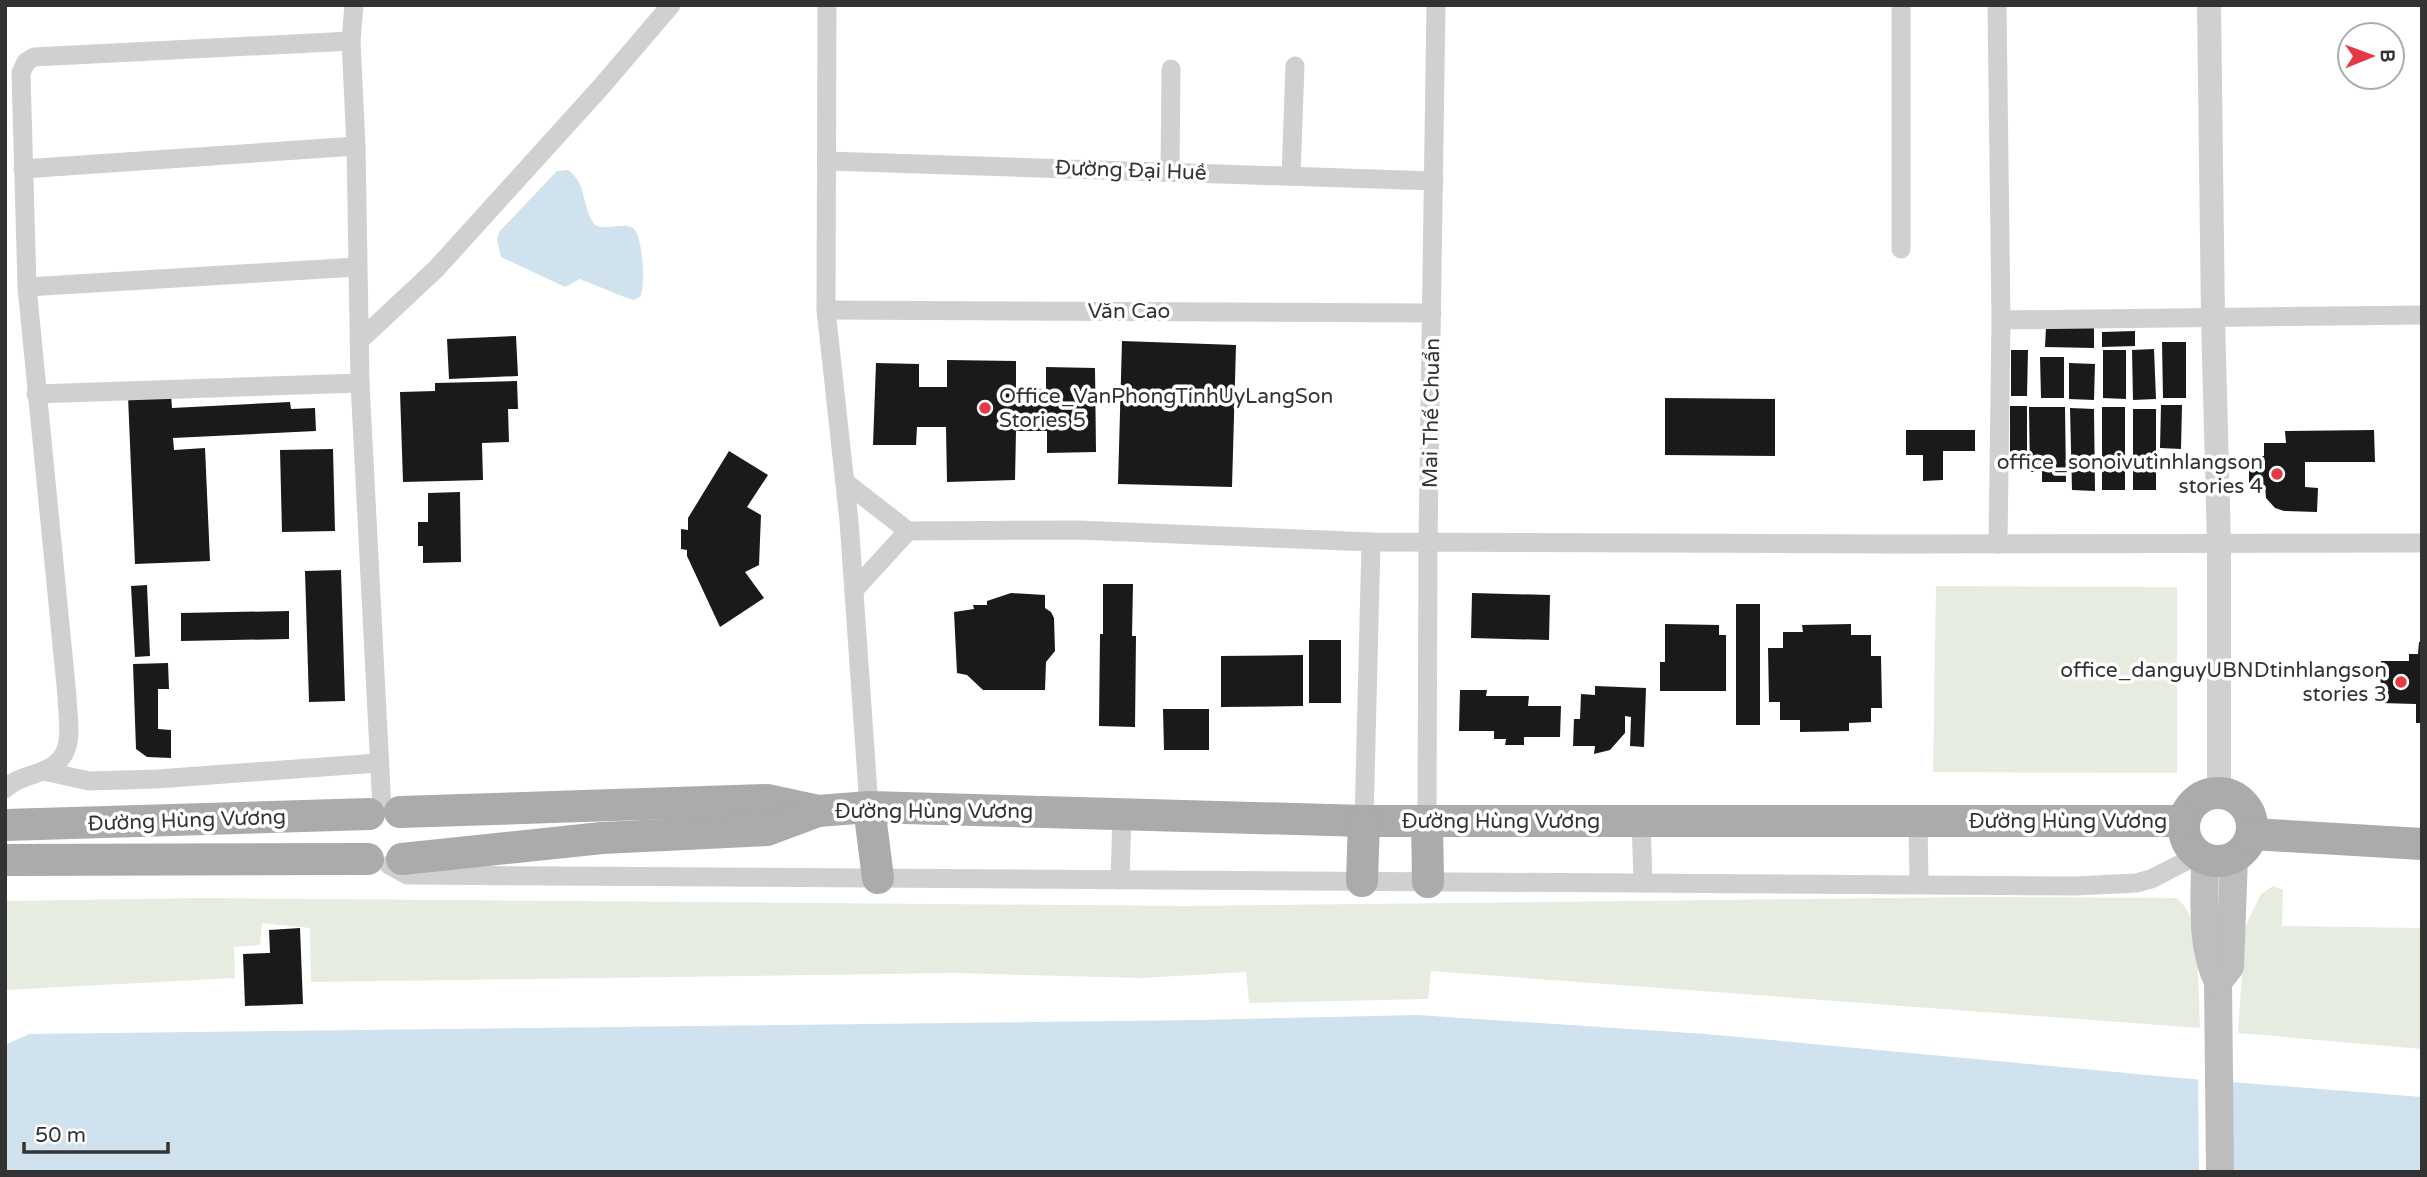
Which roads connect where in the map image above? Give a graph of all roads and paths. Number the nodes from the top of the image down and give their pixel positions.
1 (354, 5) edge
2 (671, 5) edge
3 (827, 5) edge
4 (1436, 5) edge
5 (1901, 5) edge
6 (1997, 5) edge
7 (2209, 5) edge
8 (351, 41) junction
9 (1295, 66) dead end
10 (1171, 69) dead end
11 (356, 146) junction
12 (827, 161) junction
13 (23, 169) junction
14 (1170, 172) junction
15 (1291, 176) junction
16 (1434, 181) junction
17 (1901, 249) dead end
18 (357, 267) junction
19 (27, 287) junction
20 (826, 310) junction
21 (1433, 313) junction
22 (2422, 315) edge
23 (2213, 318) junction
24 (2001, 320) junction
25 (359, 341) junction
26 (360, 383) junction
27 (36, 394) junction
28 (845, 482) junction
29 (908, 531) junction
30 (1428, 541) junction
31 (1371, 542) junction
32 (2422, 543) edge
33 (1998, 544) junction
34 (2219, 544) junction
35 (855, 590) junction
36 (378, 763) junction
37 (44, 771) junction
38 (5, 789) edge
39 (2219, 792) junction
40 (869, 807) junction
41 (818, 811) junction
42 (383, 812) junction
43 (1122, 814) junction
44 (1917, 820) junction
45 (1364, 821) junction
46 (1427, 821) junction
47 (1641, 821) junction
48 (2184, 821) junction
49 (5, 825) edge
50 (2422, 844) edge
51 (2222, 851) junction
52 (5, 860) edge
53 (386, 861) junction
54 (878, 878) junction
55 (1120, 880) junction
56 (1362, 881) junction
57 (1428, 882) junction
58 (1643, 883) junction
59 (1919, 883) junction
60 (2220, 1172) edge

1 - 8 street
2 - 25 street
3 - 12 street
4 - 16 street, Mai Thế Chuẩn
5 - 17 street
6 - 24 street
7 - 23 street
8 - 11 street
8 - 13 street
9 - 15 street
10 - 14 street
11 - 13 street
11 - 18 street
12 - 14 street, Đường Đại Huề
12 - 20 street
13 - 19 street
14 - 15 street, Đường Đại Huề
15 - 16 street, Đường Đại Huề
16 - 21 street, Mai Thế Chuẩn
18 - 19 street
18 - 25 street
19 - 27 street
20 - 21 street, Văn Cao
20 - 28 street
21 - 30 street, Mai Thế Chuẩn
22 - 23 street
23 - 24 street
23 - 34 street
24 - 33 street
25 - 26 street
26 - 27 street
26 - 36 street
27 - 37 street
28 - 29 street
28 - 35 street
29 - 31 street
29 - 35 street
30 - 31 street
30 - 33 street
30 - 46 street, Mai Thế Chuẩn
31 - 45 street
32 - 34 street
33 - 34 street
34 - 39 street
35 - 40 street
36 - 37 street
36 - 42 street
37 - 38 street
39 - 48 main road
39 - 51 main road
40 - 41 main road, Đường Hùng Vương
40 - 43 main road, Đường Hùng Vương
40 - 54 main road
41 - 42 main road, Đường Hùng Vương
41 - 53 main road, Đường Hùng Vương
42 - 49 main road, Đường Hùng Vương
42 - 53 main road
42 - 53 main road
43 - 45 main road, Đường Hùng Vương
43 - 55 street
44 - 47 main road, Đường Hùng Vương
44 - 48 main road, Đường Hùng Vương
44 - 59 street
45 - 46 main road, Đường Hùng Vương
45 - 56 main road
46 - 47 main road, Đường Hùng Vương
46 - 57 main road
47 - 58 street
48 - 51 main road
50 - 51 main road
51 - 59 street
51 - 60 main road
52 - 53 main road, Đường Hùng Vương
53 - 54 street
54 - 55 street
55 - 56 street
56 - 57 street
57 - 58 street
58 - 59 street

